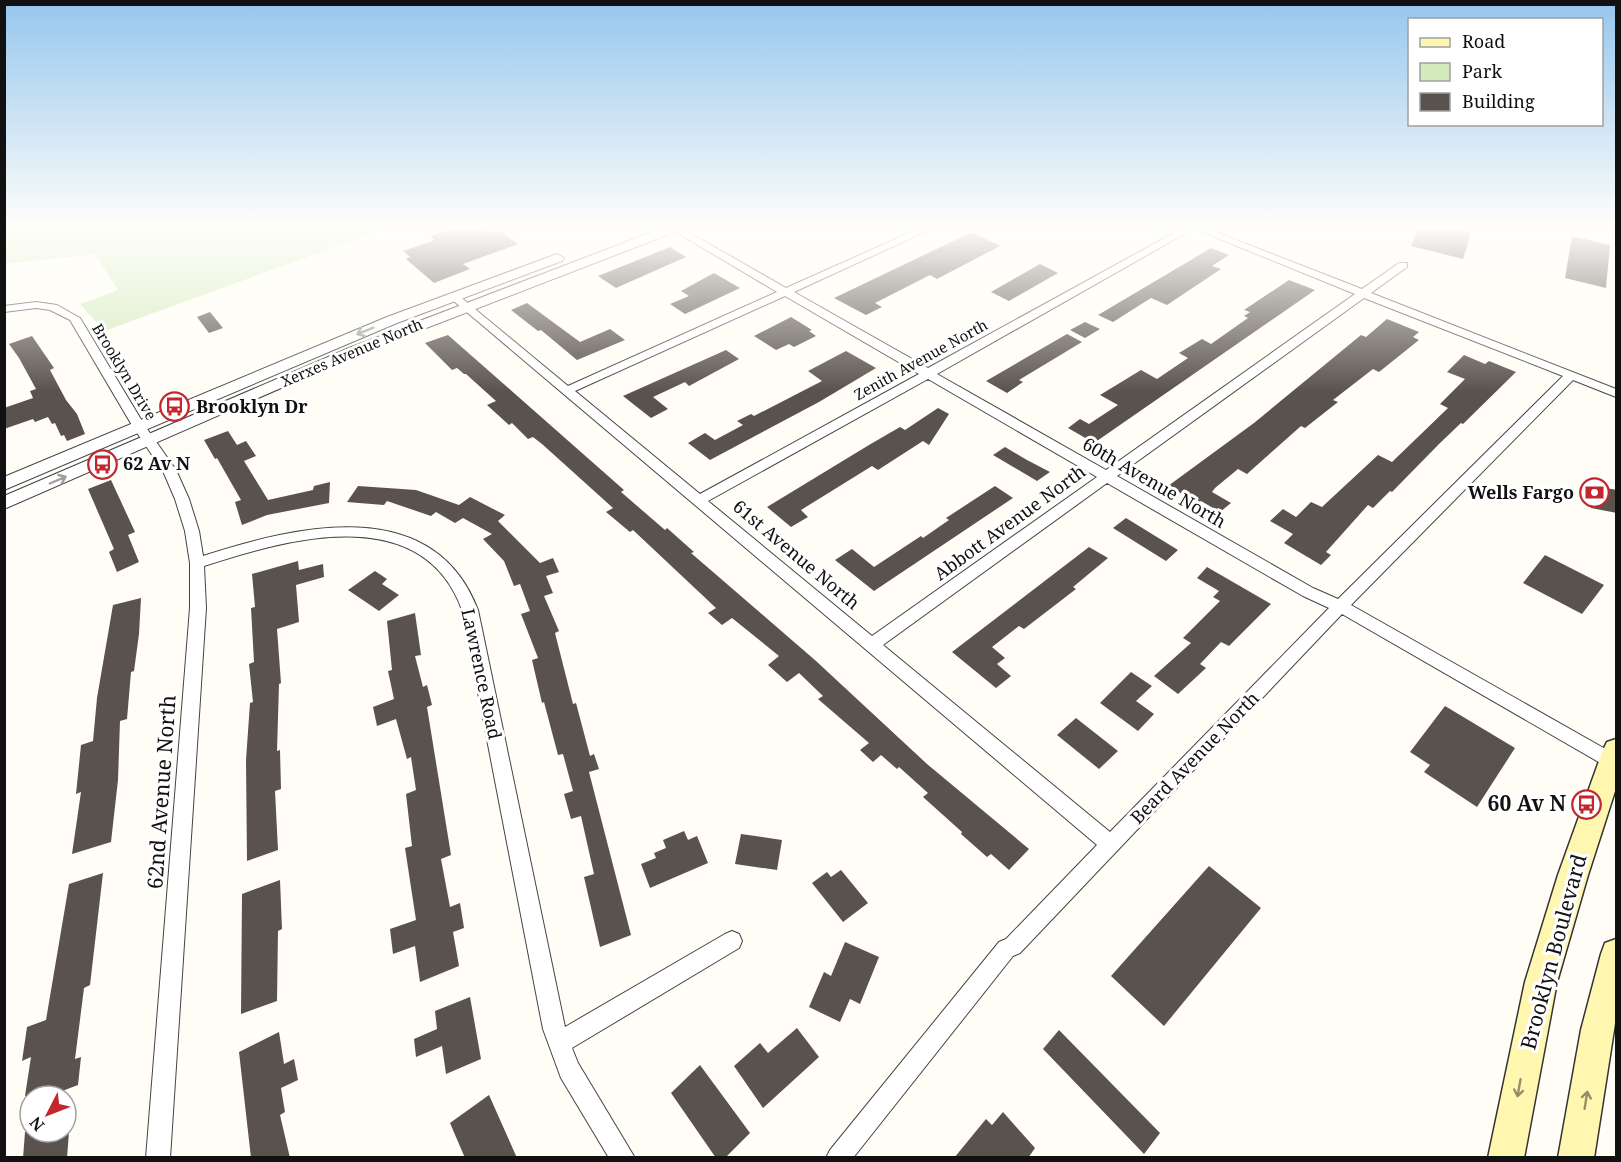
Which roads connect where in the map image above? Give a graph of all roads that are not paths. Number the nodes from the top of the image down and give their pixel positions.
1 (491, 283) edge
2 (529, 283) edge
3 (771, 283) edge
4 (805, 283) edge
5 (1090, 283) edge
6 (1338, 283) edge
7 (1377, 283) edge
8 (786, 292) junction
9 (1363, 293) junction
10 (454, 297) junction
11 (467, 307) junction
12 (4, 309) edge
13 (928, 373) junction
14 (1571, 375) junction
15 (568, 390) junction
16 (1617, 393) edge
17 (144, 434) junction
18 (1107, 476) junction
19 (4, 484) edge
20 (700, 500) junction
21 (4, 503) edge
22 (197, 563) junction
23 (1340, 606) junction
24 (873, 644) junction
25 (1615, 758) edge
26 (1111, 845) junction
27 (732, 941) dead end
28 (1617, 954) edge
29 (559, 1043) junction
30 (158, 1158) edge
31 (623, 1158) edge
32 (838, 1158) edge
33 (1506, 1158) edge
34 (1576, 1158) edge

1 - 10 street, Xerxes Avenue North
2 - 11 street, Xerxes Avenue North
3 - 8 street, 60th Avenue North
4 - 8 street
5 - 13 street, Zenith Avenue North
6 - 9 street
7 - 9 street, Abbott Avenue North
8 - 13 street, 60th Avenue North
8 - 15 street
9 - 14 street
9 - 18 street, Abbott Avenue North
10 - 11 street, 61st Avenue North
10 -> 17 street, Xerxes Avenue North
11 - 15 street, 61st Avenue North
11 - 17 street, Xerxes Avenue North
12 - 17 street, Brooklyn Drive
13 - 18 street, 60th Avenue North
13 - 20 street, Zenith Avenue North
14 - 16 street
14 - 23 street, Beard Avenue North
15 - 20 street, 61st Avenue North
17 - 19 street, Xerxes Avenue North
21 -> 17 street, Xerxes Avenue North
17 - 22 street, 62nd Avenue North
18 - 23 street, 60th Avenue North
18 - 24 street, Abbott Avenue North
20 - 24 street, 61st Avenue North
22 - 29 street, Lawrence Road
22 - 30 street, 62nd Avenue North
23 - 25 street, 60th Avenue North
23 - 26 street, Beard Avenue North
24 - 26 street, 61st Avenue North
25 -> 33 main road, Brooklyn Boulevard
26 - 32 street, Beard Avenue North
27 - 29 street
34 -> 28 main road
29 - 31 street, Lawrence Road

